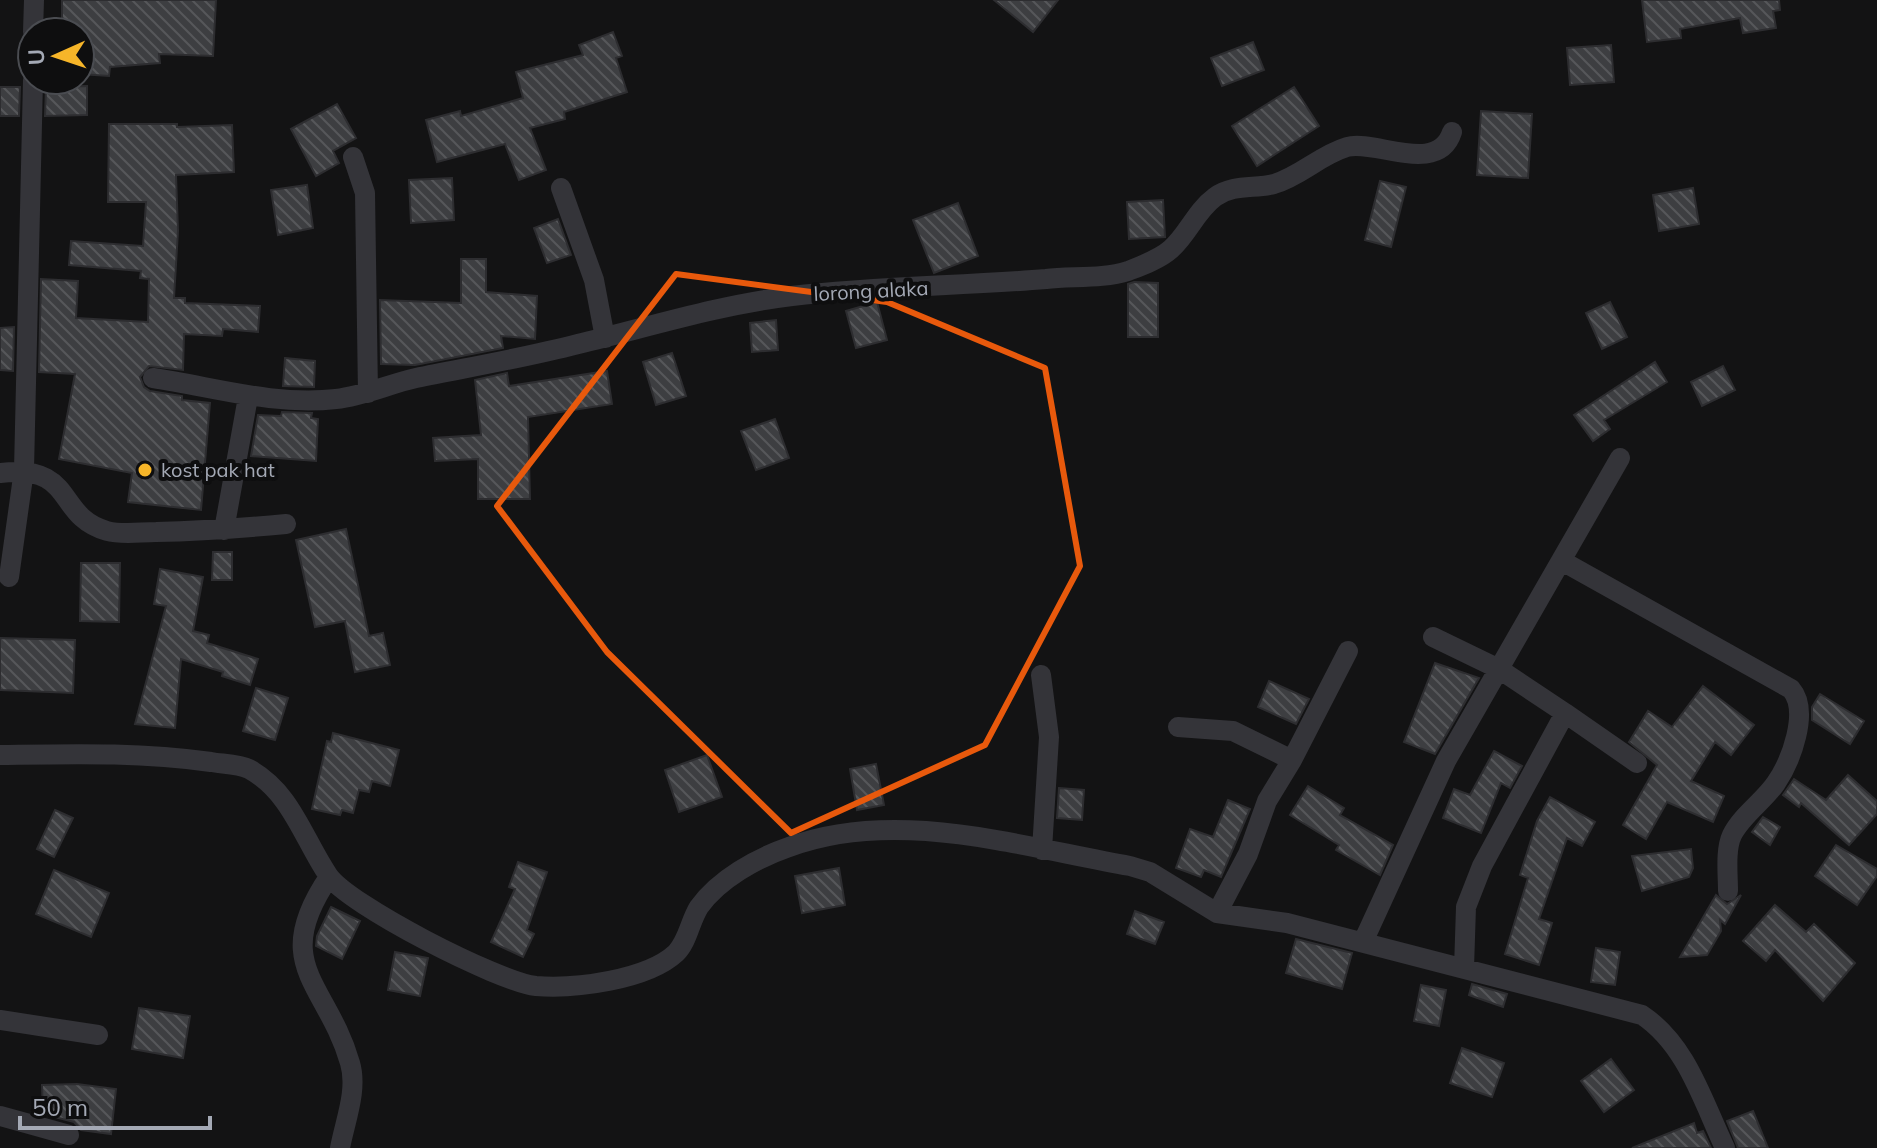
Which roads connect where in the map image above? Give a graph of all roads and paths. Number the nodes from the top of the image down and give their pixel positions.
1 (33, 96) edge
2 (1452, 132) dead end
3 (353, 157) dead end
4 (561, 188) dead end
5 (605, 338) junction
6 (153, 378) dead end
7 (368, 393) junction
8 (248, 397) junction
9 (1620, 458) dead end
10 (24, 470) junction
11 (0, 473) edge
12 (286, 524) dead end
13 (224, 530) junction
14 (1562, 561) junction
15 (9, 577) dead end
16 (1433, 637) dead end
17 (1348, 651) dead end
18 (1499, 669) junction
19 (1041, 675) dead end
20 (1565, 713) junction
21 (1178, 727) dead end
22 (0, 755) edge
23 (1292, 760) junction
24 (1637, 763) dead end
25 (1042, 850) junction
26 (329, 877) junction
27 (1728, 891) dead end
28 (1217, 913) junction
29 (1363, 942) junction
30 (1464, 968) junction
31 (0, 1020) edge
32 (98, 1035) dead end
33 (0, 1116) edge
34 (69, 1135) dead end
35 (340, 1148) edge
36 (1725, 1148) edge

1 - 10 street
2 - 5 street, lorong alaka
3 - 7 street
4 - 5 street
5 - 7 street, lorong alaka
6 - 8 street, lorong alaka
7 - 8 street, lorong alaka
8 - 13 street
9 - 14 street
10 - 11 street
10 - 13 street
10 - 15 street
12 - 13 street
14 - 18 street
14 - 27 street
16 - 18 street
17 - 23 street
18 - 20 street
18 - 29 street
19 - 25 street
20 - 24 street
20 - 30 street
21 - 23 street
22 - 26 street
23 - 28 street
25 - 26 street
25 - 28 street
26 - 35 street
28 - 29 street
29 - 30 street
30 - 36 street
31 - 32 street
33 - 34 street

